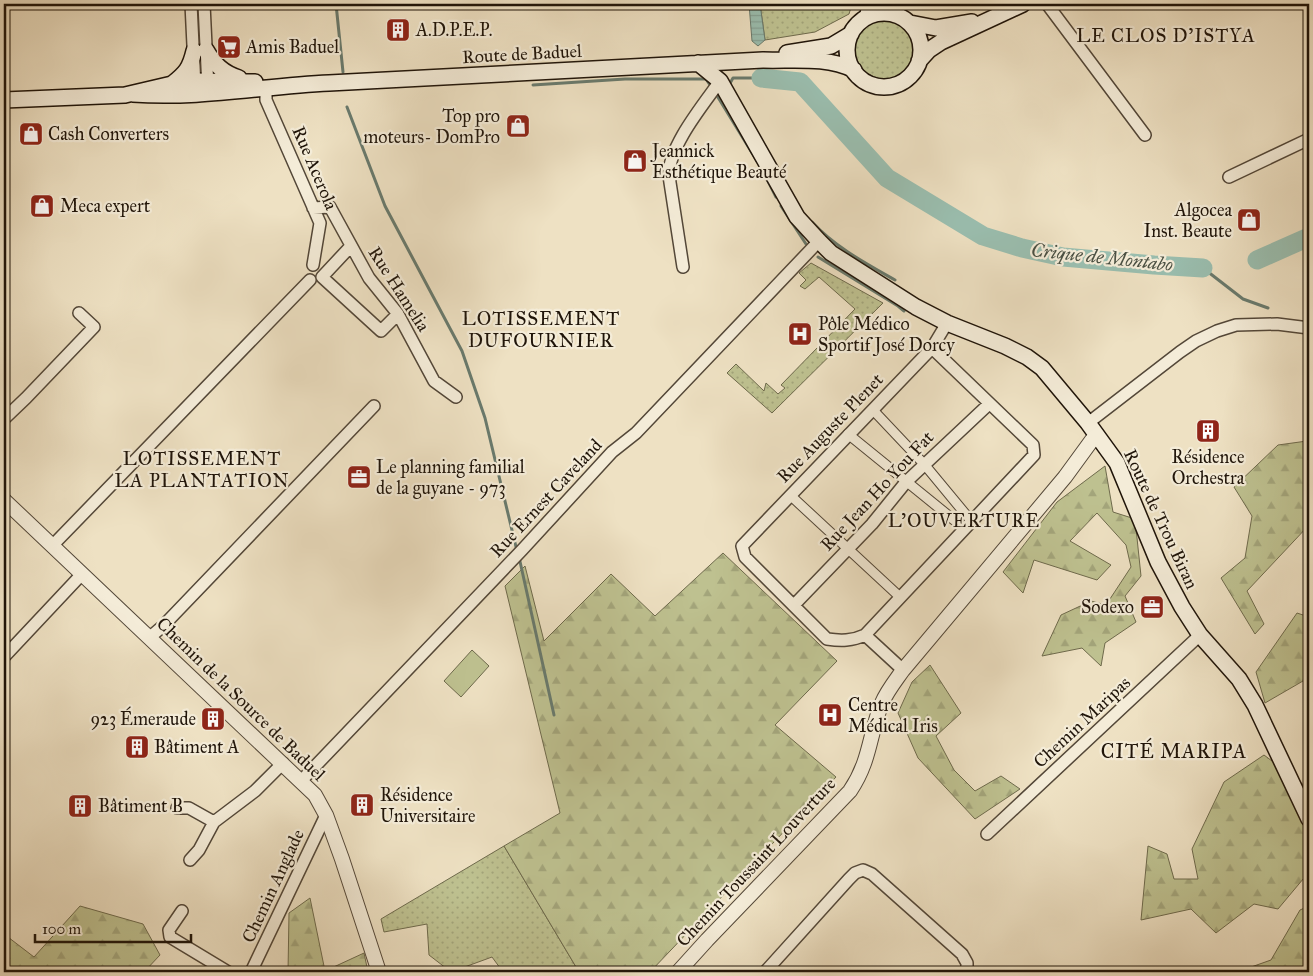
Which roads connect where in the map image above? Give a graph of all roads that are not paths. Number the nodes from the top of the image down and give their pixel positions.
1 (191, 4) edge
2 (204, 4) edge
3 (1022, 4) edge
4 (1047, 4) edge
5 (867, 11) edge
6 (1004, 12) junction
7 (900, 14) edge
8 (851, 34) junction
9 (200, 51) junction
10 (763, 60) junction
11 (742, 61) junction
12 (919, 61) junction
13 (698, 64) junction
14 (854, 70) junction
15 (720, 80) junction
16 (247, 81) junction
17 (172, 84) junction
18 (282, 85) junction
19 (266, 87) junction
20 (202, 88) junction
21 (133, 94) junction
22 (4, 100) edge
23 (1145, 135) dead end
24 (1309, 139) edge
25 (1229, 177) dead end
26 (313, 208) junction
27 (819, 241) junction
28 (351, 246) junction
29 (313, 265) dead end
30 (683, 268) dead end
31 (310, 280) dead end
32 (79, 313) dead end
33 (398, 314) junction
34 (947, 323) junction
35 (1309, 328) edge
36 (932, 348) junction
37 (456, 397) dead end
38 (989, 404) junction
39 (374, 406) dead end
40 (873, 410) junction
41 (4, 419) edge
42 (1088, 423) junction
43 (848, 434) junction
44 (1097, 436) junction
45 (924, 464) junction
46 (906, 482) junction
47 (790, 495) junction
48 (4, 500) edge
49 (968, 526) junction
50 (52, 546) junction
51 (848, 548) junction
52 (82, 574) junction
53 (900, 597) junction
54 (794, 605) junction
55 (865, 635) junction
56 (1200, 635) junction
57 (150, 638) junction
58 (4, 657) edge
59 (903, 670) junction
60 (282, 763) junction
61 (301, 781) junction
62 (178, 808) dead end
63 (326, 814) junction
64 (1309, 819) edge
65 (214, 822) junction
66 (987, 834) dead end
67 (190, 860) dead end
68 (182, 911) dead end
69 (228, 972) edge
70 (251, 972) edge
71 (379, 972) edge
72 (678, 972) edge
73 (764, 972) edge
74 (967, 972) edge

1 - 9 street
2 - 9 street
3 - 6 main road
4 - 23 street
5 - 7 main road
5 - 8 main road
6 - 7 main road
6 - 12 main road
7 - 12 main road
8 - 10 main road, Route de Baduel
8 - 14 main road
9 - 16 main road
9 - 17 main road
9 - 20 street
10 - 11 main road, Route de Baduel
10 - 14 main road, Route de Baduel
11 - 13 main road, Route de Baduel
11 - 15 main road
12 - 14 main road
13 - 15 main road, Route de Trou Biran
13 - 18 main road, Route de Baduel
15 - 27 main road, Route de Trou Biran
15 - 30 street
16 - 18 main road, Route de Baduel
16 - 20 main road, Route de Baduel
17 - 20 main road, Route de Baduel
17 - 21 main road, Route de Baduel
18 - 19 main road, Route de Baduel
19 - 20 main road, Route de Baduel
19 - 26 street, Rue Acerola
20 - 21 main road, Route de Baduel
21 - 22 main road, Route de Baduel
24 - 25 street
26 - 28 street, Rue Hamelia
26 - 29 street, Rue Acerola
27 - 34 main road, Route de Trou Biran
27 - 61 street, Rue Ernest Caveland
28 - 33 street, Rue Hamelia
28 - 33 street
31 - 50 street
32 - 41 street
33 - 37 street, Rue Hamelia
34 - 36 street, Rue Auguste Plenet
34 - 42 main road, Route de Trou Biran
35 - 42 street
36 - 38 street
36 - 40 street, Rue Auguste Plenet
38 - 45 street, Rue Jean Ho You Fat
38 - 49 street
39 - 57 street
40 - 43 street, Rue Auguste Plenet
40 - 45 street
42 - 44 main road, Route de Trou Biran
43 - 46 street
43 - 47 street, Rue Auguste Plenet
44 - 56 main road, Route de Trou Biran
44 - 59 street, Chemin Toussaint Louverture
45 - 46 street, Rue Jean Ho You Fat
45 - 49 street
46 - 49 street
46 - 51 street, Rue Jean Ho You Fat
47 - 51 street
47 - 54 street, Rue Auguste Plenet
48 - 50 street, Chemin de la Source de Baduel
49 - 53 street
50 - 52 street, Chemin de la Source de Baduel
51 - 53 street
51 - 54 street, Rue Jean Ho You Fat
52 - 57 street, Chemin de la Source de Baduel
52 - 58 street
53 - 55 street
54 - 55 street
55 - 59 street
56 - 64 main road, Route de Trou Biran
56 - 66 street, Chemin Maripas
57 - 60 street, Chemin de la Source de Baduel
59 - 72 street, Chemin Toussaint Louverture
60 - 61 street, Chemin de la Source de Baduel
60 - 65 street
61 - 63 street, Chemin de la Source de Baduel
62 - 65 street
63 - 70 street, Chemin Anglade
63 - 71 street, Chemin de la Source de Baduel
65 - 67 street
68 - 69 street
73 - 74 street

